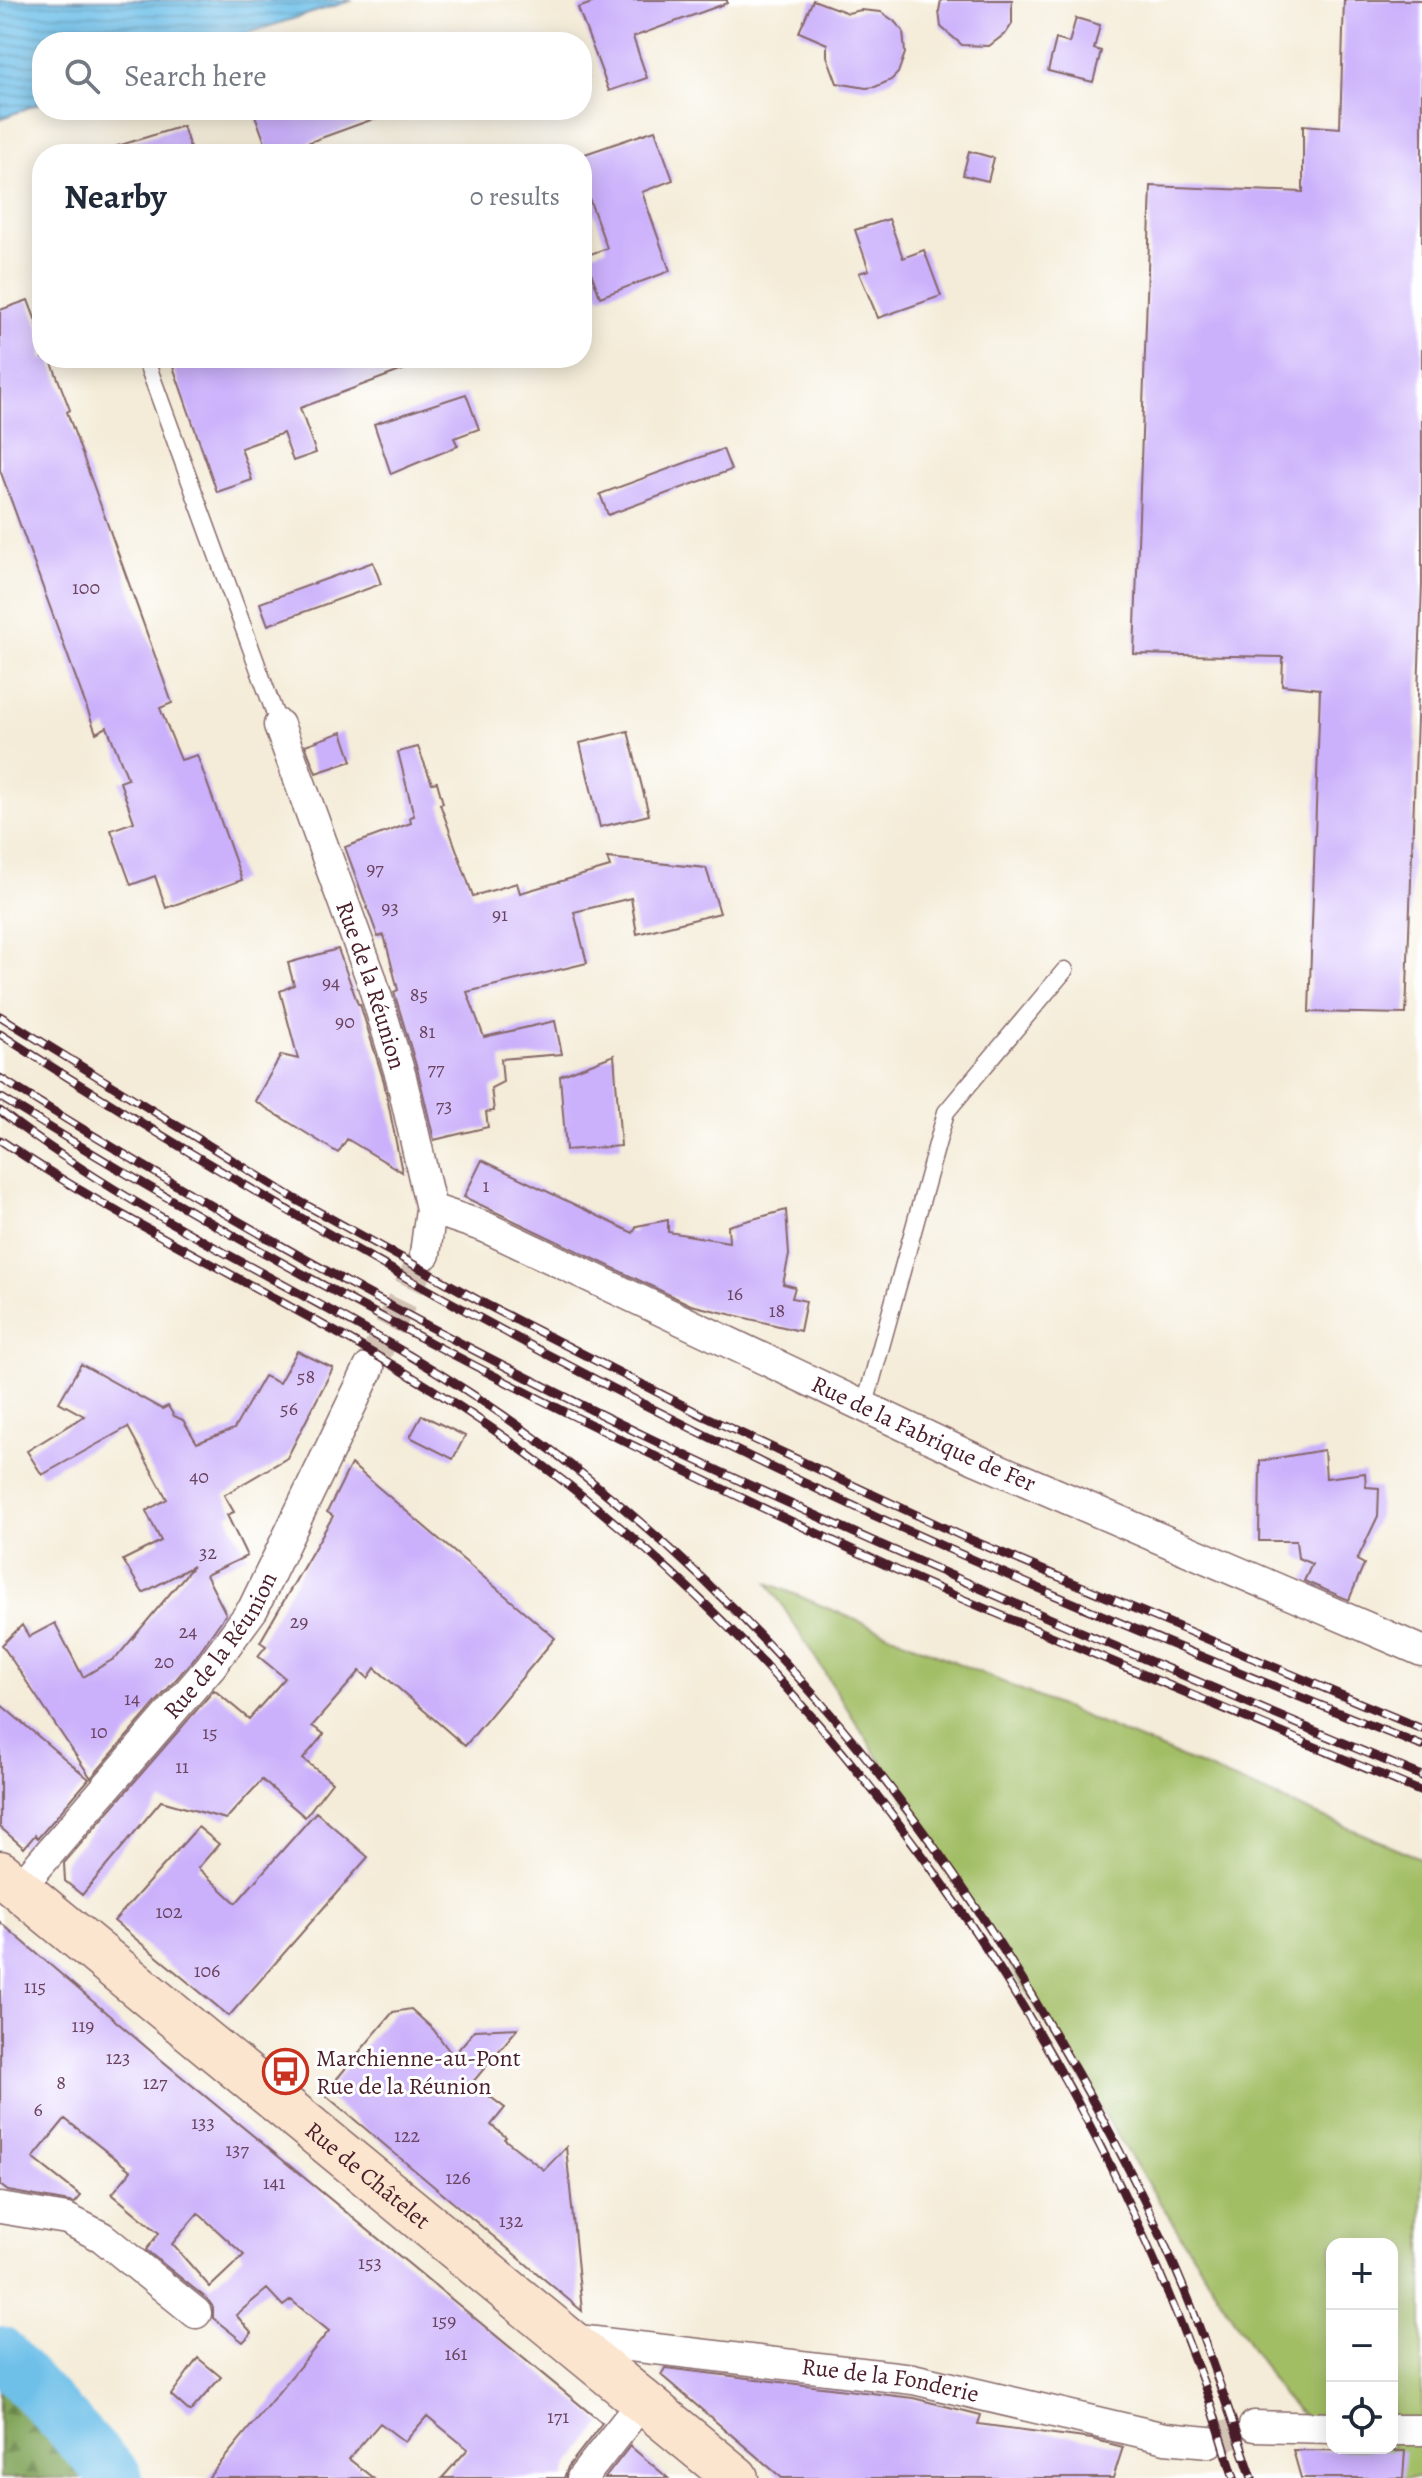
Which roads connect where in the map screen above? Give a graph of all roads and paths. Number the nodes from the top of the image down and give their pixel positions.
1 (149, 368) edge
2 (279, 725) joint
3 (1065, 970) dead end
4 (431, 1209) junction
5 (425, 1254) tunnel mouth
6 (369, 1368) tunnel mouth
7 (864, 1408) junction
8 (1422, 1651) edge
9 (9, 1880) edge
10 (0, 2208) edge
11 (196, 2313) dead end
12 (565, 2339) junction
13 (642, 2402) junction
14 (1254, 2426) tunnel mouth
15 (1326, 2428) edge
16 (1398, 2430) edge
17 (1422, 2430) edge
18 (1209, 2442) tunnel mouth
19 (582, 2478) edge
20 (736, 2478) edge

1 - 2 lane
2 - 4 street, Rue de la Réunion
3 - 7 lane
4 - 5 street, Rue de la Réunion
4 - 7 street, Rue de la Fabrique de Fer
6 - 9 street, Rue de la Réunion
7 - 8 street, Rue de la Fabrique de Fer
9 - 12 main road, Rue de Châtelet
10 - 11 street
12 - 13 main road, Rue de Châtelet
12 - 18 street, Rue de la Fonderie
13 - 19 street
13 - 20 main road, Rue de Châtelet
14 - 15 street
16 - 17 street

